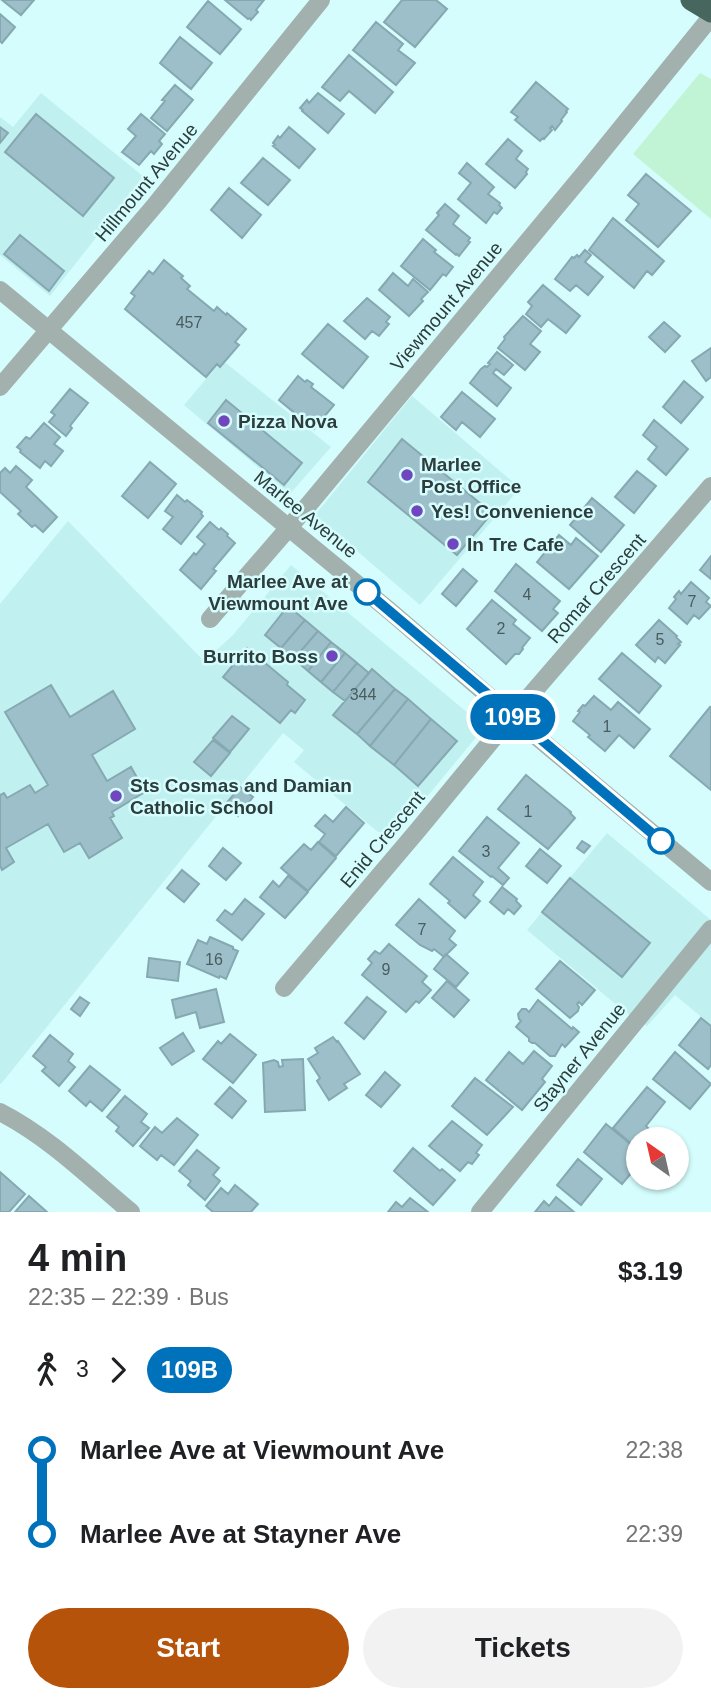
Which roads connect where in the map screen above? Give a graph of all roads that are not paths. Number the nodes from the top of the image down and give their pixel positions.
1 (321, 0) edge
2 (691, 0) edge
3 (711, 15) edge
4 (0, 290) edge
5 (49, 330) junction
6 (0, 387) edge
7 (711, 486) edge
8 (289, 528) junction
9 (210, 619) dead end
10 (513, 716) junction
11 (711, 883) edge
12 (711, 929) edge
13 (284, 988) dead end
14 (0, 1112) edge
15 (131, 1212) edge
16 (480, 1212) edge

1 - 5 street, Hillmount Avenue
2 - 3 highway
3 - 8 street, Viewmount Avenue
4 - 5 street, Marlee Avenue
5 - 6 street, Hillmount Avenue
5 - 8 street, Marlee Avenue
7 - 10 street, Romar Crescent
8 - 9 street, Viewmount Avenue
8 - 10 street, Marlee Avenue
10 - 11 street, Marlee Avenue
10 - 13 street, Enid Crescent
12 - 16 street, Stayner Avenue
14 - 15 street

